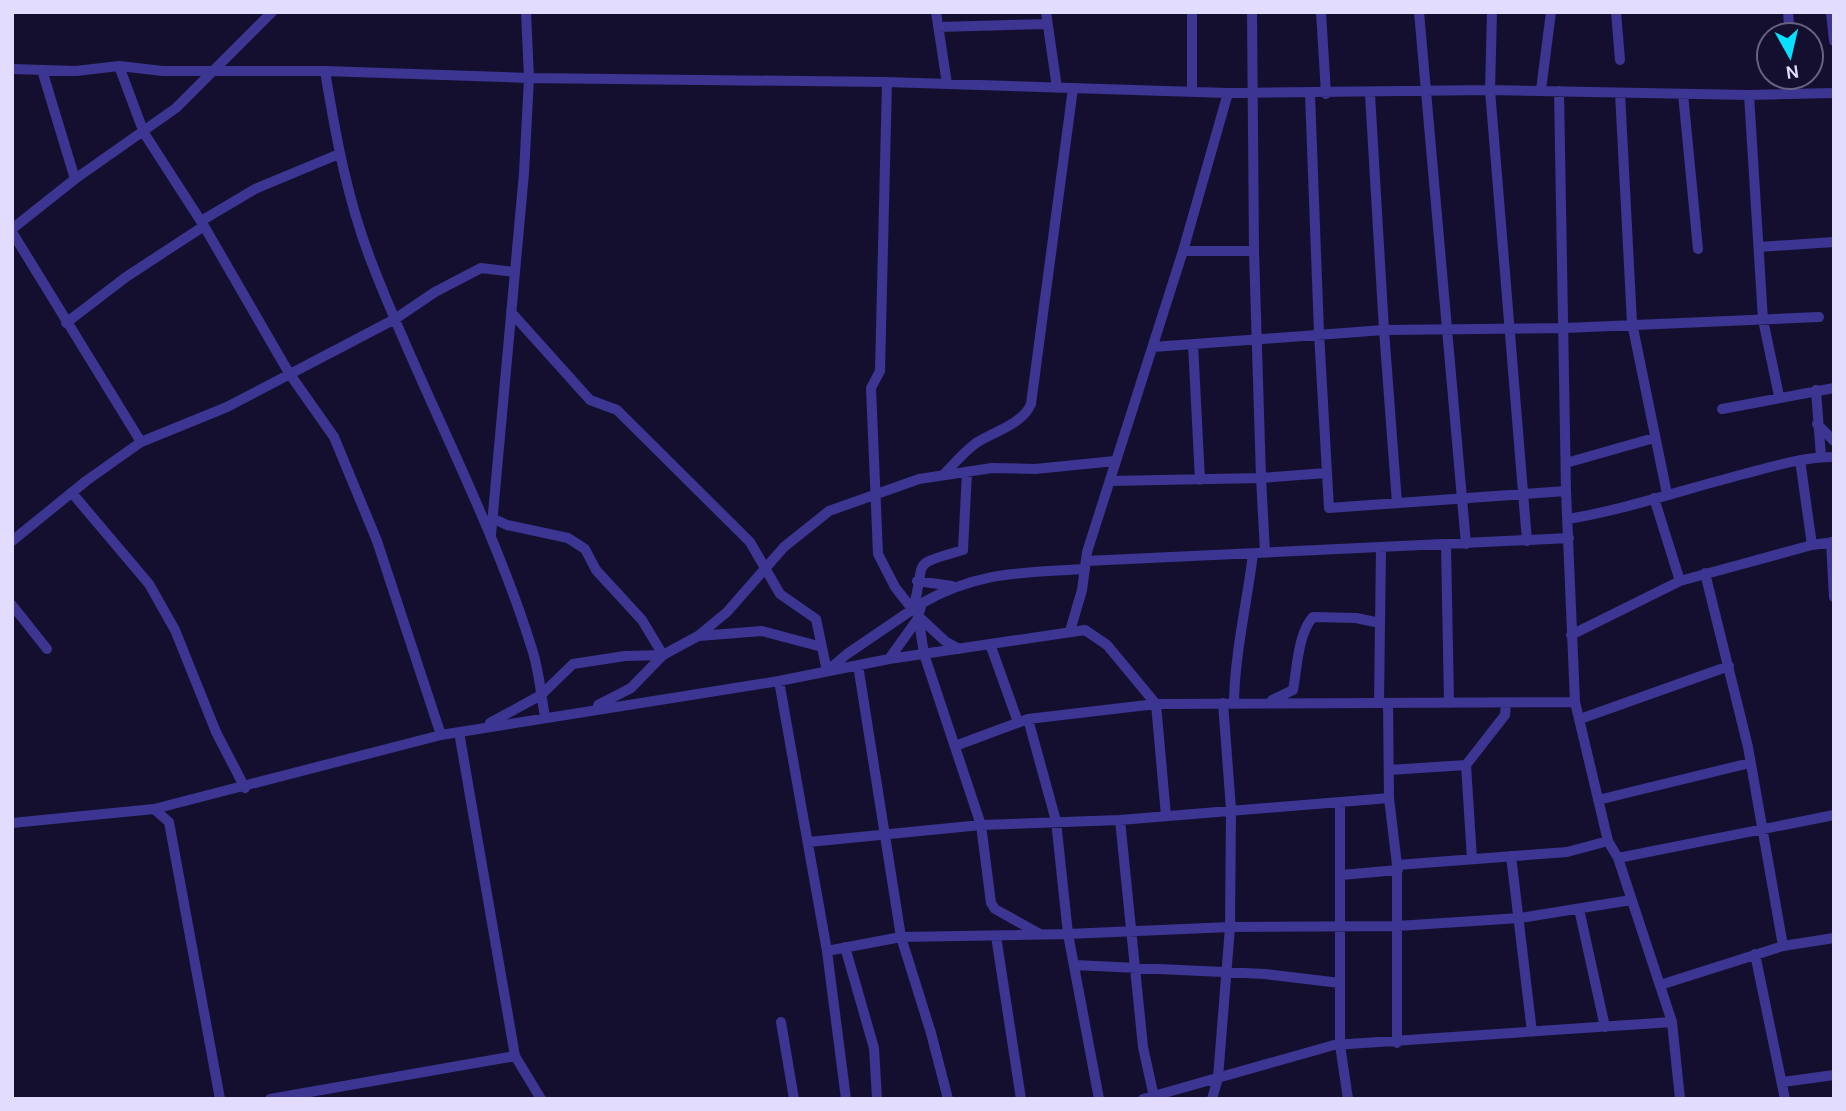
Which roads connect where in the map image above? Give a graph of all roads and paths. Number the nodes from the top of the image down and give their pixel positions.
1 (272, 12) edge
2 (526, 12) edge
3 (936, 12) edge
4 (1046, 12) edge
5 (1192, 12) edge
6 (1252, 12) edge
7 (1321, 12) edge
8 (1419, 12) edge
9 (1492, 12) edge
10 (1551, 12) edge
11 (1616, 12) edge
12 (1830, 12) edge
13 (1048, 23) junction
14 (938, 27) junction
15 (1834, 41) edge
16 (1620, 60) dead end
17 (119, 66) junction
18 (12, 69) edge
19 (42, 70) junction
20 (325, 71) junction
21 (214, 72) junction
22 (529, 78) junction
23 (887, 82) junction
24 (947, 84) junction
25 (1057, 88) junction
26 (1073, 88) junction
27 (1490, 90) junction
28 (1541, 90) junction
29 (1559, 91) junction
30 (1192, 92) junction
31 (1228, 93) junction
32 (1254, 93) junction
33 (1426, 93) junction
34 (1620, 93) junction
35 (1834, 93) edge
36 (1310, 94) junction
37 (1326, 94) junction
38 (1370, 94) junction
39 (1683, 94) junction
40 (1791, 94) joint
41 (1749, 95) junction
42 (144, 133) junction
43 (339, 154) junction
44 (75, 179) junction
45 (202, 223) junction
46 (12, 230) edge
47 (1834, 242) edge
48 (1759, 247) junction
49 (1698, 249) dead end
50 (1183, 251) junction
51 (1254, 251) junction
52 (515, 272) junction
53 (511, 312) junction
54 (1819, 317) dead end
55 (395, 318) junction
56 (1763, 320) junction
57 (66, 323) junction
58 (1632, 323) junction
59 (1565, 327) junction
60 (1511, 328) junction
61 (1449, 329) junction
62 (1384, 330) junction
63 (1318, 334) junction
64 (1256, 338) junction
65 (1193, 344) junction
66 (1153, 347) junction
67 (289, 373) junction
68 (1834, 388) edge
69 (1816, 390) junction
70 (1779, 396) junction
71 (1722, 409) dead end
72 (1817, 424) junction
73 (1654, 438) junction
74 (1834, 441) edge
75 (141, 442) junction
76 (1821, 457) junction
77 (1834, 457) edge
78 (1800, 460) junction
79 (1115, 461) junction
80 (1566, 463) junction
81 (967, 472) junction
82 (1326, 473) junction
83 (943, 475) junction
84 (1261, 478) junction
85 (1199, 480) junction
86 (1110, 481) junction
87 (1566, 491) junction
88 (72, 493) junction
89 (874, 494) junction
90 (1667, 494) junction
91 (1524, 495) junction
92 (1654, 498) junction
93 (1461, 499) junction
94 (1397, 503) junction
95 (492, 518) junction
96 (1568, 519) junction
97 (491, 537) junction
98 (1569, 538) junction
99 (12, 541) edge
100 (1527, 541) junction
101 (1832, 542) edge
102 (1466, 544) junction
103 (1446, 545) junction
104 (1812, 545) junction
105 (1381, 548) junction
106 (1265, 552) junction
107 (1253, 554) junction
108 (1086, 565) junction
109 (766, 566) junction
110 (1705, 573) junction
111 (917, 581) junction
112 (1680, 581) junction
113 (952, 586) junction
114 (1834, 597) edge
115 (12, 605) edge
116 (917, 609) junction
117 (1380, 623) junction
118 (1070, 631) junction
119 (1571, 635) junction
120 (698, 636) junction
121 (990, 644) junction
122 (822, 647) junction
123 (47, 649) dead end
124 (959, 649) junction
125 (924, 654) junction
126 (663, 655) junction
127 (889, 659) junction
128 (858, 665) junction
129 (1729, 666) junction
130 (827, 671) junction
131 (779, 681) junction
132 (541, 695) junction
133 (1268, 702) junction
134 (1575, 702) junction
135 (1229, 703) junction
136 (1384, 703) junction
137 (1449, 703) junction
138 (1506, 703) junction
139 (1156, 704) junction
140 (590, 709) junction
141 (545, 717) junction
142 (1580, 719) junction
143 (1023, 720) junction
144 (481, 728) junction
145 (459, 732) junction
146 (441, 735) junction
147 (956, 746) junction
148 (1750, 763) junction
149 (1466, 765) junction
150 (1389, 770) junction
151 (245, 788) junction
152 (1390, 798) junction
153 (1598, 800) junction
154 (1340, 803) junction
155 (154, 809) junction
156 (1231, 809) junction
157 (1834, 815) edge
158 (1166, 816) junction
159 (1120, 820) junction
160 (1056, 821) junction
161 (12, 823) edge
162 (981, 825) junction
163 (1760, 828) junction
164 (884, 835) junction
165 (1608, 841) junction
166 (809, 842) junction
167 (1511, 856) junction
168 (1618, 858) junction
169 (1472, 859) junction
170 (1397, 867) junction
171 (1341, 875) junction
172 (1630, 900) junction
173 (1579, 909) junction
174 (1520, 918) junction
175 (1340, 925) junction
176 (1397, 926) junction
177 (1230, 927) junction
178 (1130, 932) junction
179 (1068, 934) junction
180 (1042, 935) junction
181 (996, 936) junction
182 (901, 937) junction
183 (1834, 938) edge
184 (1783, 946) junction
185 (845, 947) junction
186 (827, 951) junction
187 (1755, 954) junction
188 (1074, 965) junction
189 (1134, 966) junction
190 (1226, 973) junction
191 (1340, 983) junction
192 (1660, 985) junction
193 (781, 1022) dead end
194 (1672, 1022) junction
195 (1605, 1027) junction
196 (1532, 1032) junction
197 (1397, 1043) junction
198 (1340, 1045) junction
199 (515, 1056) junction
200 (1834, 1075) edge
201 (1218, 1078) junction
202 (1783, 1082) junction
203 (1154, 1097) junction
204 (220, 1099) edge
205 (270, 1099) edge
206 (541, 1099) edge
207 (794, 1099) edge
208 (846, 1099) edge
209 (877, 1099) edge
210 (948, 1099) edge
211 (1021, 1099) edge
212 (1100, 1099) edge
213 (1143, 1099) edge
214 (1212, 1099) edge
215 (1348, 1099) edge
216 (1680, 1099) edge
217 (1785, 1099) edge

1 - 21 street
2 - 22 street
3 - 14 street
4 - 13 street
5 - 30 street
6 - 32 street
7 - 37 street
8 - 33 street
9 - 27 street
10 - 28 street
11 - 16 street
12 - 15 street
13 - 14 street
13 - 25 street
14 - 24 street
17 - 19 street
17 - 21 street
17 - 42 street
18 - 19 street
19 - 44 street
20 - 21 street
20 - 22 street
20 - 43 street
21 - 42 street
22 - 23 street
22 - 52 street
23 - 24 street
23 - 89 street
24 - 25 street
25 - 26 street
26 - 30 street
26 - 83 street
27 - 28 street
27 - 33 street
27 - 60 street
28 - 29 street
29 - 34 street
29 - 59 street
30 - 31 street
31 - 32 street
31 - 50 street
32 - 36 street
32 - 51 street
33 - 38 street
33 - 61 street
34 - 39 street
34 - 58 street
35 - 40 street
36 - 37 street
36 - 63 street
37 - 38 street
38 - 62 street
39 - 41 street
39 - 49 street
40 - 41 street
41 - 48 street
42 - 44 street
42 - 45 street
43 - 45 street
43 - 55 street
44 - 46 street
45 - 57 street
45 - 67 street
46 - 57 street
47 - 48 street
48 - 56 street
50 - 51 street
50 - 66 street
51 - 64 street
52 - 53 street
52 - 55 street
53 - 95 street
53 - 109 street
54 - 56 street
55 - 67 street
55 - 97 street
56 - 58 street
56 - 70 street
57 - 75 street
58 - 59 street
58 - 73 street
59 - 60 street
59 - 80 street
60 - 61 street
60 - 91 street
61 - 62 street
61 - 93 street
62 - 63 street
62 - 94 street
63 - 64 street
63 - 82 street
64 - 65 street
64 - 84 street
65 - 66 street
65 - 85 street
66 - 79 street
67 - 75 street
67 - 146 street
68 - 69 street
69 - 70 street
69 - 72 street
70 - 71 street
72 - 74 street
72 - 76 street
73 - 80 street
73 - 90 street
75 - 88 street
76 - 77 street
76 - 78 street
78 - 90 street
78 - 104 street
79 - 81 street
79 - 86 street
80 - 87 street
81 - 83 street
81 - 111 street
82 - 84 street
82 - 94 street
83 - 89 street
84 - 85 street
84 - 106 street
85 - 86 street
86 - 108 street
87 - 91 street
87 - 96 street
88 - 99 street
88 - 151 street
89 - 109 street
89 - 116 street
90 - 92 street
91 - 93 street
91 - 100 street
92 - 96 street
92 - 112 street
93 - 94 street
93 - 102 street
95 - 97 street
95 - 126 street
96 - 98 street
97 - 132 street
98 - 100 street
98 - 119 street
100 - 102 street
101 - 104 street
101 - 114 street
102 - 103 street
103 - 105 street
103 - 137 street
104 - 110 street
105 - 106 street
105 - 117 street
106 - 107 street
107 - 108 street
107 - 135 street
108 - 113 street
108 - 118 street
109 - 120 street
109 - 122 street
110 - 112 street
110 - 129 street
111 - 113 street
111 - 116 street
112 - 119 street
113 - 116 street
115 - 123 street
116 - 124 street
116 - 125 street
116 - 127 street
116 - 130 street
117 - 133 street
117 - 136 street
118 - 121 street
118 - 139 street
119 - 134 street
120 - 122 street
120 - 126 street
121 - 124 street
121 - 143 street
122 - 130 street
124 - 125 street
125 - 127 street
125 - 147 street
126 - 132 street
126 - 140 street
127 - 128 street
128 - 130 street
128 - 164 street
129 - 142 street
129 - 148 street
130 - 131 street
131 - 140 street
131 - 166 street
132 - 141 street
132 - 144 street
133 - 135 street
133 - 136 street
134 - 138 street
134 - 142 street
135 - 139 street
135 - 156 street
136 - 137 street
136 - 150 street
137 - 138 street
138 - 149 street
139 - 143 street
139 - 158 street
140 - 141 street
141 - 144 street
142 - 153 street
143 - 147 street
143 - 160 street
144 - 145 street
145 - 146 street
145 - 199 street
146 - 151 street
147 - 162 street
148 - 153 street
148 - 163 street
149 - 150 street
149 - 169 street
150 - 152 street
151 - 155 street
152 - 154 street
152 - 170 street
153 - 165 street
154 - 156 street
154 - 171 street
155 - 161 street
155 - 204 street
156 - 158 street
156 - 177 street
157 - 163 street
158 - 159 street
159 - 160 street
159 - 178 street
160 - 162 street
160 - 179 street
162 - 164 street
162 - 180 street
163 - 168 street
163 - 184 street
164 - 166 street
164 - 182 street
165 - 167 street
165 - 168 street
166 - 186 street
167 - 169 street
167 - 174 street
168 - 172 street
169 - 170 street
170 - 171 street
170 - 176 street
171 - 175 street
172 - 173 street
172 - 192 street
173 - 174 street
173 - 195 street
174 - 176 street
174 - 196 street
175 - 176 street
175 - 177 street
175 - 191 street
176 - 197 street
177 - 178 street
177 - 190 street
178 - 179 street
178 - 189 street
179 - 180 street
179 - 188 street
180 - 181 street
181 - 182 street
181 - 211 street
182 - 185 street
182 - 210 street
183 - 184 street
184 - 187 street
185 - 186 street
185 - 209 street
186 - 208 street
187 - 192 street
187 - 202 street
188 - 189 street
188 - 212 street
189 - 190 street
189 - 203 street
190 - 191 street
190 - 201 street
191 - 198 street
192 - 194 street
193 - 207 street
194 - 195 street
194 - 216 street
195 - 196 street
196 - 197 street
197 - 198 street
198 - 201 street
198 - 215 street
199 - 205 street
199 - 206 street
200 - 202 street
201 - 203 street
201 - 214 street
202 - 217 street
203 - 213 street

